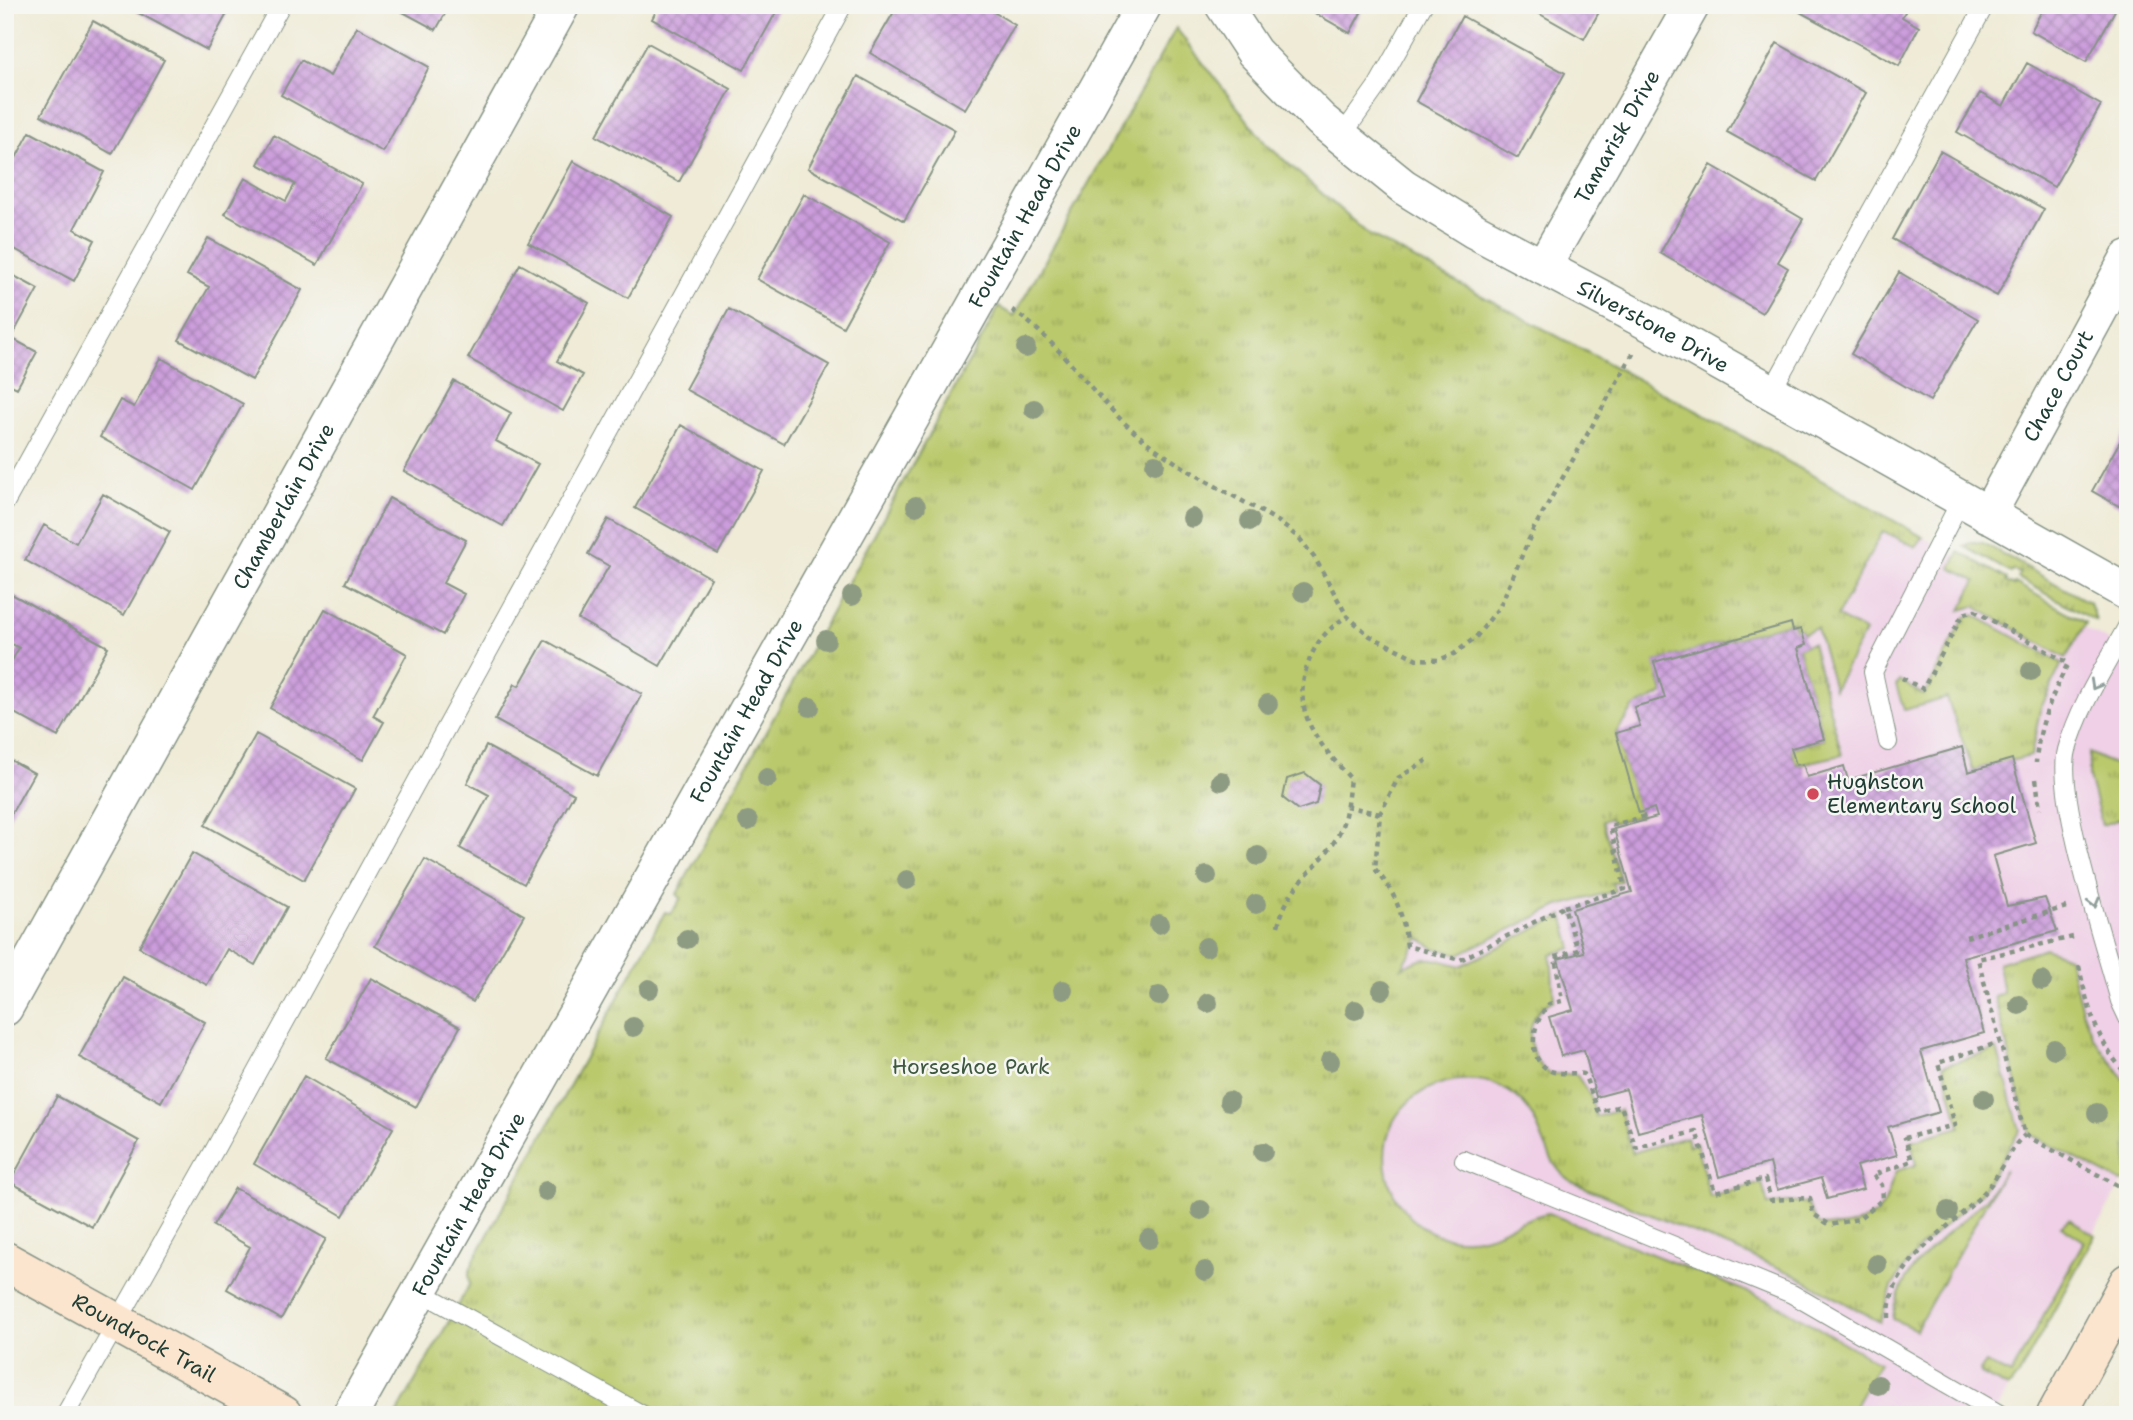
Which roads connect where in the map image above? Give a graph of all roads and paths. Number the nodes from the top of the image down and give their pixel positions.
1 (281, 5) edge
2 (562, 5) edge
3 (843, 5) edge
4 (1144, 5) edge
5 (1223, 5) edge
6 (1423, 5) edge
7 (1692, 5) edge
8 (1985, 5) edge
9 (1342, 136) junction
10 (2128, 258) edge
11 (1543, 267) junction
12 (982, 290) junction
13 (1651, 324) junction
14 (1771, 392) junction
15 (5, 503) edge
16 (1975, 507) junction
17 (2128, 593) edge
18 (1347, 616) junction
19 (2128, 625) edge
20 (1897, 675) dead end
21 (1888, 742) dead end
22 (1426, 760) dead end
23 (1346, 806) junction
24 (1380, 814) junction
25 (1646, 816) dead end
26 (2042, 818) dead end
27 (2063, 894) dead end
28 (1564, 907) junction
29 (2067, 907) junction
30 (2069, 917) dead end
31 (1278, 926) dead end
32 (2071, 927) dead end
33 (1966, 937) dead end
34 (5, 1008) edge
35 (2128, 1018) edge
36 (2000, 1042) junction
37 (2025, 1135) junction
38 (1464, 1160) dead end
39 (2128, 1187) edge
40 (5, 1261) edge
41 (2128, 1283) edge
42 (419, 1291) junction
43 (1889, 1321) dead end
44 (116, 1322) junction
45 (65, 1415) edge
46 (283, 1415) edge
47 (350, 1415) edge
48 (643, 1415) edge
49 (2001, 1415) edge
50 (2056, 1415) edge

1 - 15 lane
2 - 34 street, Chamberlain Drive
3 - 44 lane
4 - 12 street, Fountain Head Drive
5 - 9 street, Silverstone Drive
6 - 9 lane
7 - 11 street, Tamarisk Drive
8 - 14 lane
9 - 11 street, Silverstone Drive
10 - 16 street, Chace Court
11 - 13 street, Silverstone Drive
12 - 18 path
12 - 42 street, Fountain Head Drive
13 - 14 street, Silverstone Drive
13 - 18 path
14 - 16 street, Silverstone Drive
16 - 17 street, Silverstone Drive
16 - 21 lane
18 - 23 path
19 -> 35 lane
20 - 26 path
22 - 24 path
23 - 24 path
23 - 31 path
24 - 28 path
25 - 28 path
27 - 29 path
28 - 36 path
29 - 30 path
29 - 33 path
32 - 36 path
36 - 37 path
37 - 39 path
37 - 43 path
38 - 49 lane
40 - 44 street, Roundrock Trail
41 - 50 street
42 - 47 street, Fountain Head Drive
42 - 48 lane
44 - 45 lane
44 - 46 street, Roundrock Trail

